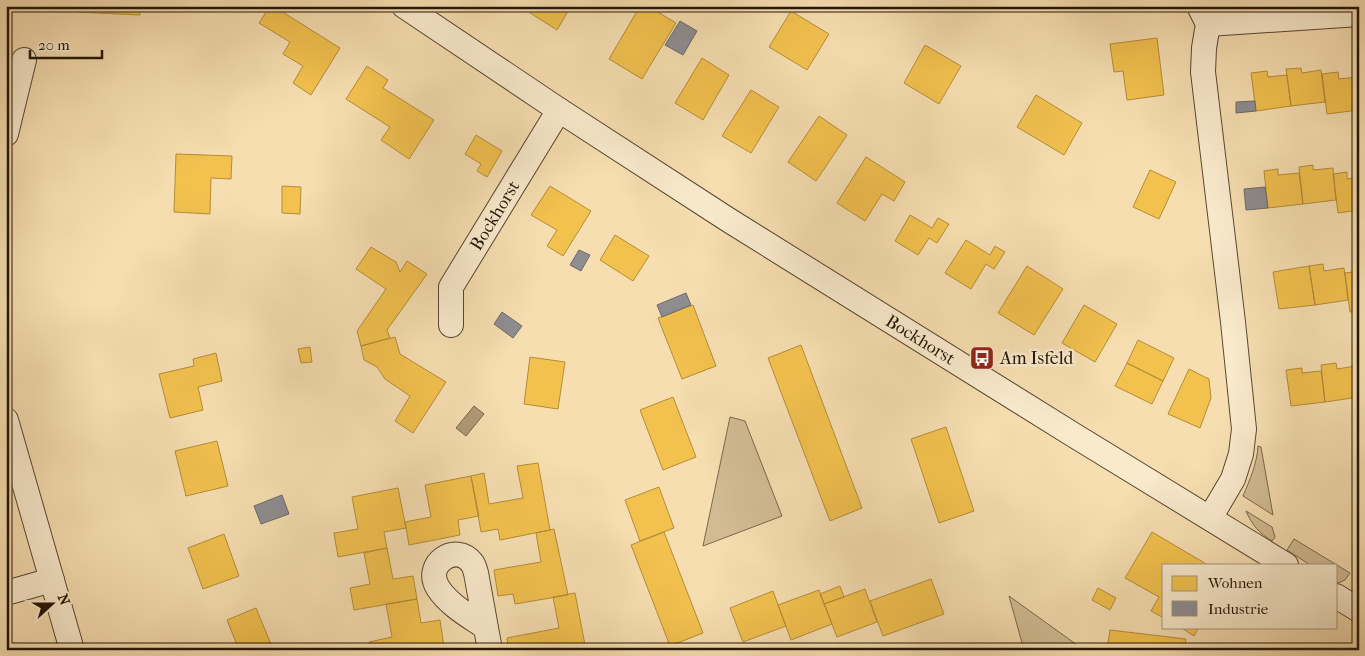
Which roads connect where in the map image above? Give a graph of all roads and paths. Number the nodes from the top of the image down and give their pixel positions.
1 (404, 6) edge
2 (1359, 14) edge
3 (1204, 15) edge
4 (24, 60) dead end
5 (559, 110) junction
6 (6, 134) edge
7 (451, 325) dead end
8 (6, 420) edge
9 (1210, 518) junction
10 (1284, 564) edge
11 (52, 580) junction
12 (6, 593) edge
13 (1338, 597) edge
14 (1359, 610) edge
15 (72, 650) edge

1 - 5 street, Bockhorst
2 - 3 street
3 - 9 street
4 - 6 street
5 - 7 street, Bockhorst
5 - 9 street, Bockhorst
8 - 11 street
9 - 10 street, Bockhorst
11 - 12 street
11 - 15 street
13 - 14 street

